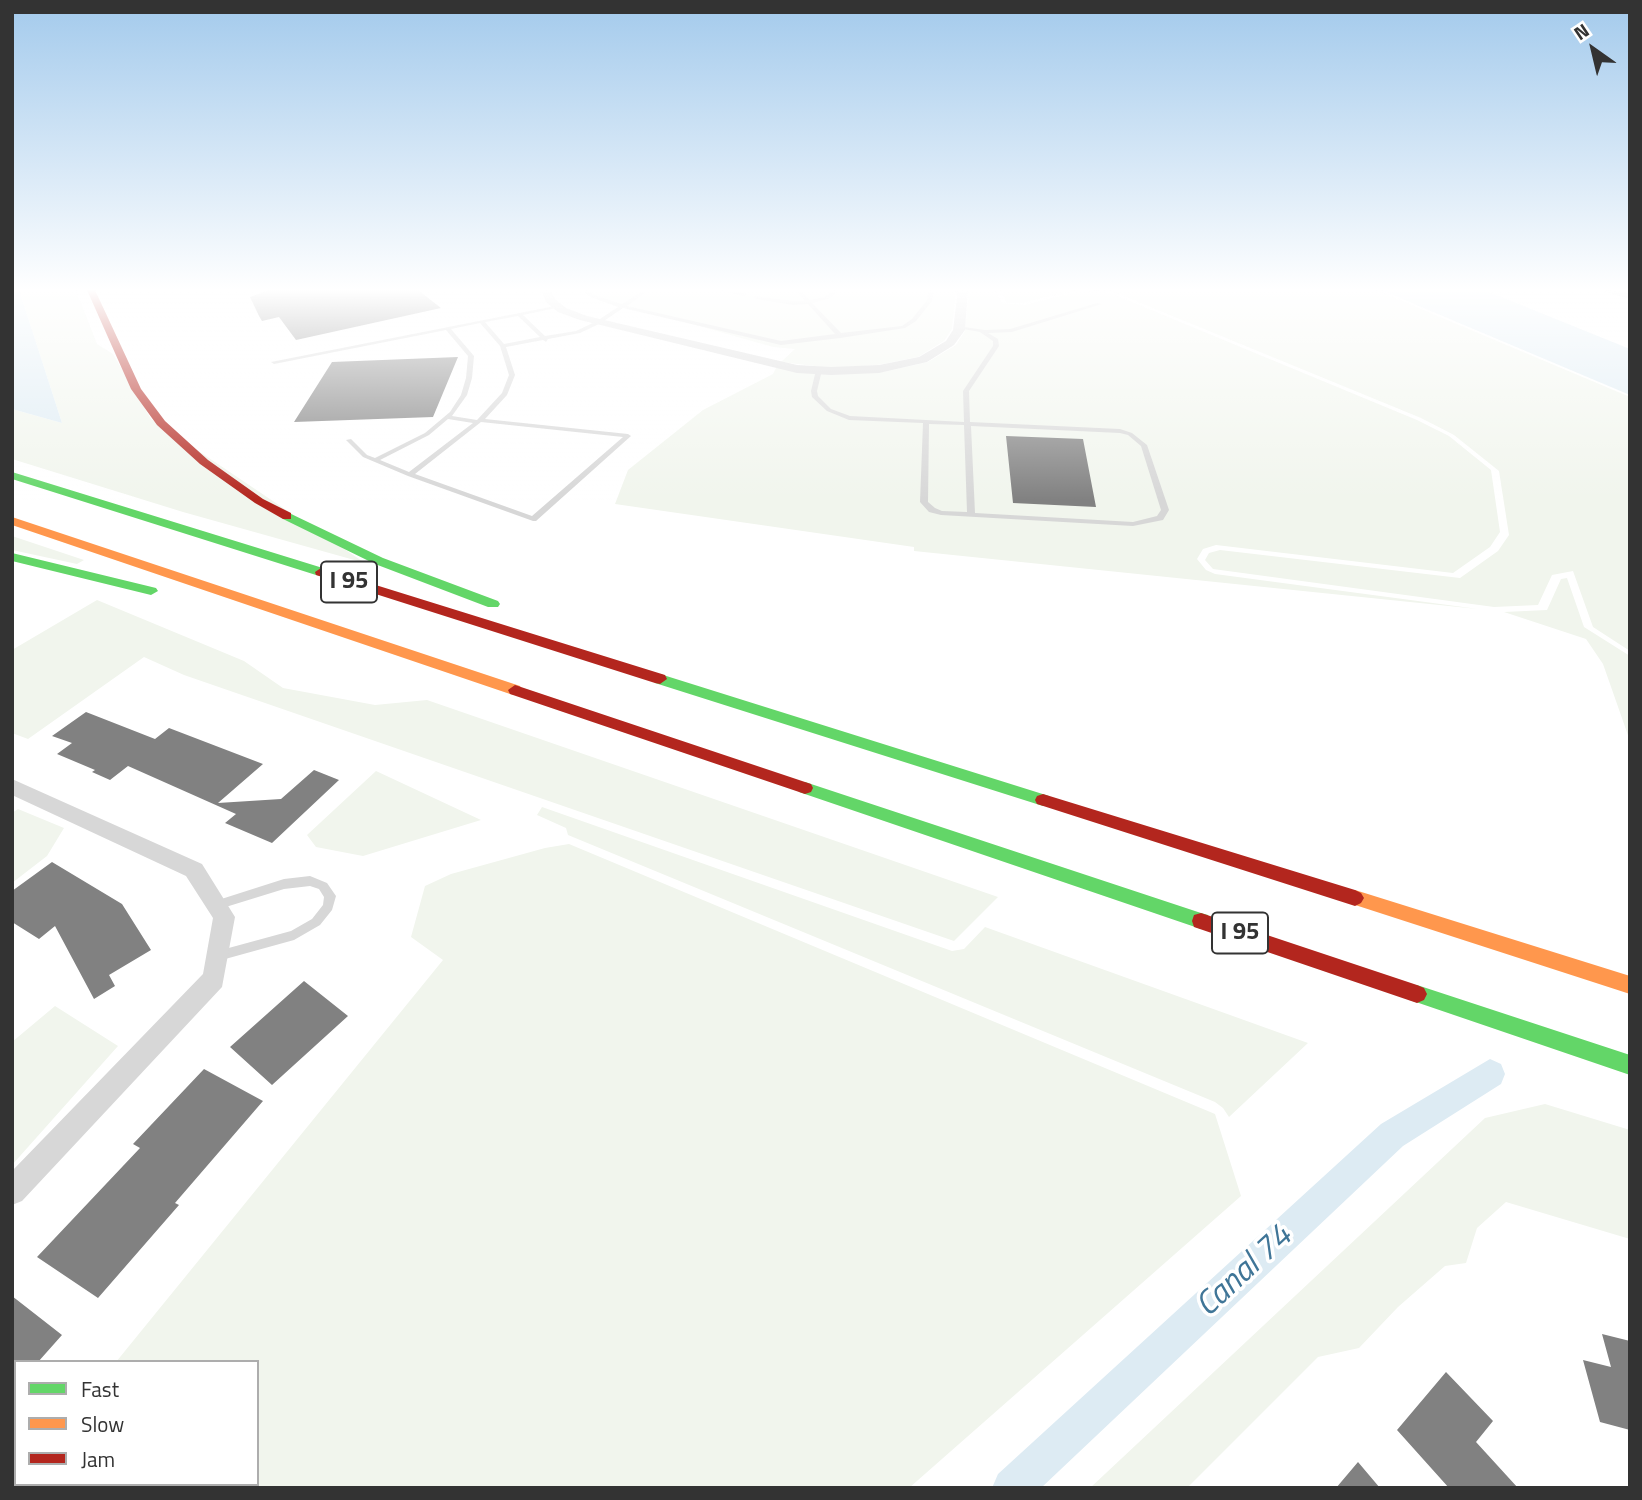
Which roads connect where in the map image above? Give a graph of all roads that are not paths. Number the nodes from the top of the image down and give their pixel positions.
1 (123, 360) edge
2 (284, 360) edge
3 (471, 360) edge
4 (507, 360) edge
5 (759, 360) edge
6 (923, 360) edge
7 (986, 360) edge
8 (274, 362) dead end
9 (819, 370) junction
10 (446, 417) junction
11 (479, 421) junction
12 (926, 422) junction
13 (966, 424) junction
14 (349, 440) dead end
15 (376, 460) junction
16 (410, 474) junction
17 (12, 475) edge
18 (971, 515) junction
19 (12, 521) edge
20 (12, 556) edge
21 (171, 597) dead end
22 (506, 610) dead end
23 (570, 634) dead end
24 (442, 683) dead end
25 (686, 687) junction
26 (555, 703) junction
27 (12, 786) edge
28 (216, 905) junction
29 (218, 956) junction
30 (1630, 985) edge
31 (1630, 1065) edge
32 (12, 1191) edge

1 - 22 highway
2 - 8 lane
3 - 10 lane
4 - 11 lane
5 - 9 street
6 - 9 street
7 - 13 lane
9 - 12 lane
10 - 11 lane
10 - 15 lane
11 - 16 lane
11 - 16 lane
12 - 13 lane
12 - 18 lane
13 - 18 lane
13 - 18 lane
14 - 15 lane
15 - 16 lane
17 - 25 highway, I 95
19 - 26 highway, I 95
20 - 21 highway
23 - 25 highway
24 - 26 highway
25 - 30 highway, I 95
26 - 31 highway, I 95
27 - 28 street
28 - 29 street
28 - 29 lane
29 - 32 street

